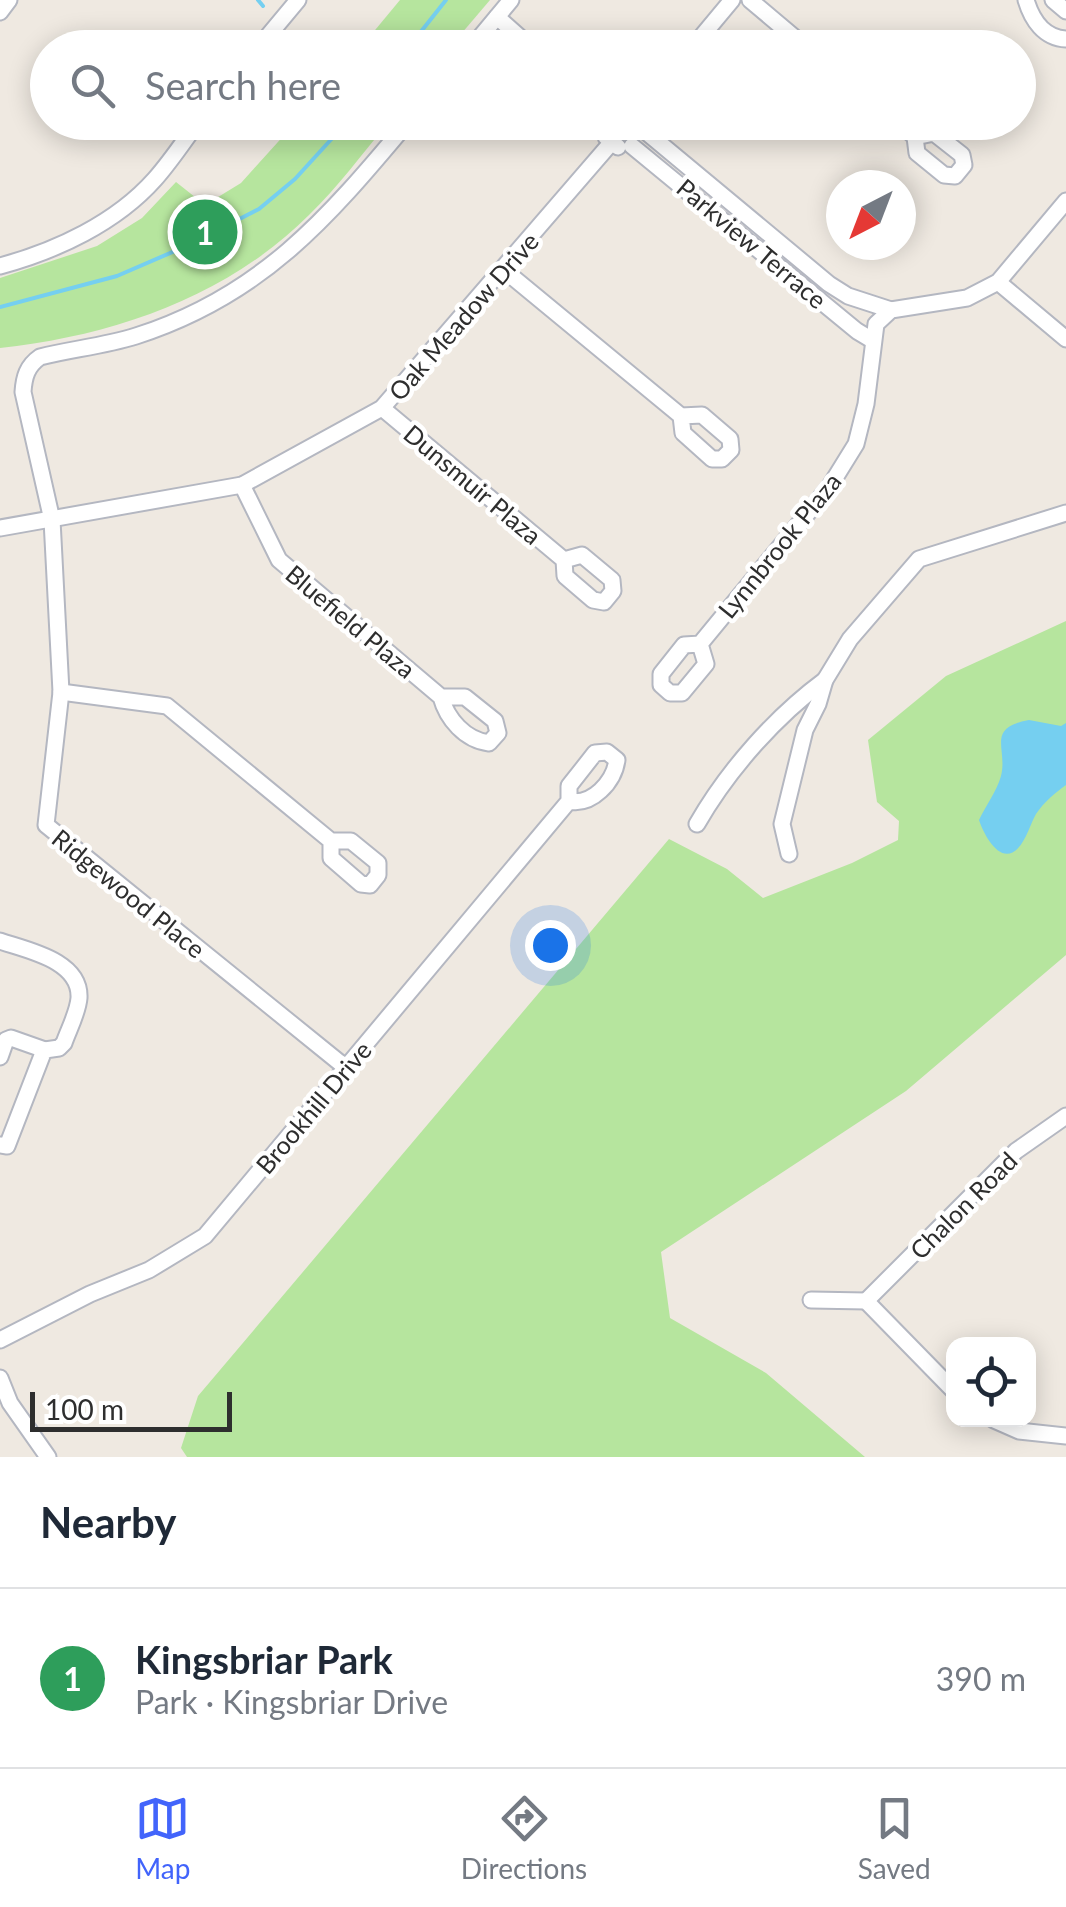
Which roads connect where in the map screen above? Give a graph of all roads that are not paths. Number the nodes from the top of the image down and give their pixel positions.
1 (9, 0) edge
2 (298, 0) edge
3 (511, 0) edge
4 (732, 0) edge
5 (750, 0) edge
6 (1026, 0) edge
7 (1053, 0) edge
8 (1066, 11) edge
9 (0, 12) edge
10 (497, 17) junction
11 (273, 30) edge
12 (486, 30) edge
13 (512, 30) edge
14 (707, 30) edge
15 (786, 30) edge
16 (1066, 39) edge
17 (184, 140) edge
18 (393, 140) edge
19 (609, 140) edge
20 (639, 140) edge
21 (659, 140) edge
22 (611, 143) junction
23 (632, 146) junction
24 (720, 195) junction
25 (1066, 201) edge
26 (709, 209) junction
27 (0, 266) edge
28 (792, 266) junction
29 (504, 270) junction
30 (998, 282) junction
31 (891, 310) junction
32 (1066, 339) edge
33 (872, 340) junction
34 (382, 408) junction
35 (681, 416) dead end
36 (242, 485) junction
37 (1066, 514) edge
38 (52, 520) junction
39 (0, 528) edge
40 (564, 560) dead end
41 (700, 644) dead end
42 (826, 680) junction
43 (62, 692) junction
44 (441, 697) dead end
45 (569, 801) dead end
46 (696, 824) dead end
47 (331, 841) dead end
48 (789, 854) dead end
49 (0, 941) edge
50 (45, 1050) junction
51 (0, 1057) edge
52 (345, 1067) junction
53 (1066, 1116) edge
54 (0, 1145) edge
55 (811, 1300) dead end
56 (866, 1301) junction
57 (0, 1340) edge
58 (0, 1378) edge
59 (946, 1382) edge
60 (1009, 1427) edge
61 (1066, 1436) edge
62 (41, 1455) edge

1 - 9 street
2 - 11 street
3 - 10 street
4 - 14 street
5 - 15 street
6 - 16 street
7 - 8 street
10 - 12 street
10 - 13 street
17 - 27 street
18 - 38 street, Ridgewood Place
19 - 22 street
20 - 23 street
21 - 24 street, Parkview Terrace
22 - 23 street
22 - 29 street, Oak Meadow Drive
23 - 26 street, Parkview Terrace
24 - 26 street
24 - 28 street, Parkview Terrace
25 - 30 street
26 - 28 street, Parkview Terrace
28 - 31 street, Parkview Terrace
28 - 33 street, Parkview Terrace
29 - 34 street, Oak Meadow Drive
29 - 35 street
30 - 31 street
30 - 32 street
31 - 33 street, Lynnbrook Plaza
33 - 41 street, Lynnbrook Plaza
34 - 36 street, Oak Meadow Drive
34 - 40 street, Dunsmuir Plaza
36 - 38 street, Oak Meadow Drive
36 - 44 street, Bluefield Plaza
37 - 42 street
38 - 39 street, Oak Meadow Drive
38 - 43 street, Ridgewood Place
42 - 46 street
42 - 48 street
43 - 47 street
43 - 52 street, Ridgewood Place
45 - 52 street, Brookhill Drive
49 - 50 street
50 - 51 street
50 - 54 street
52 - 57 street, Brookhill Drive
53 - 56 street, Chalon Road
55 - 56 street
56 - 59 street
58 - 62 street
60 - 61 street

